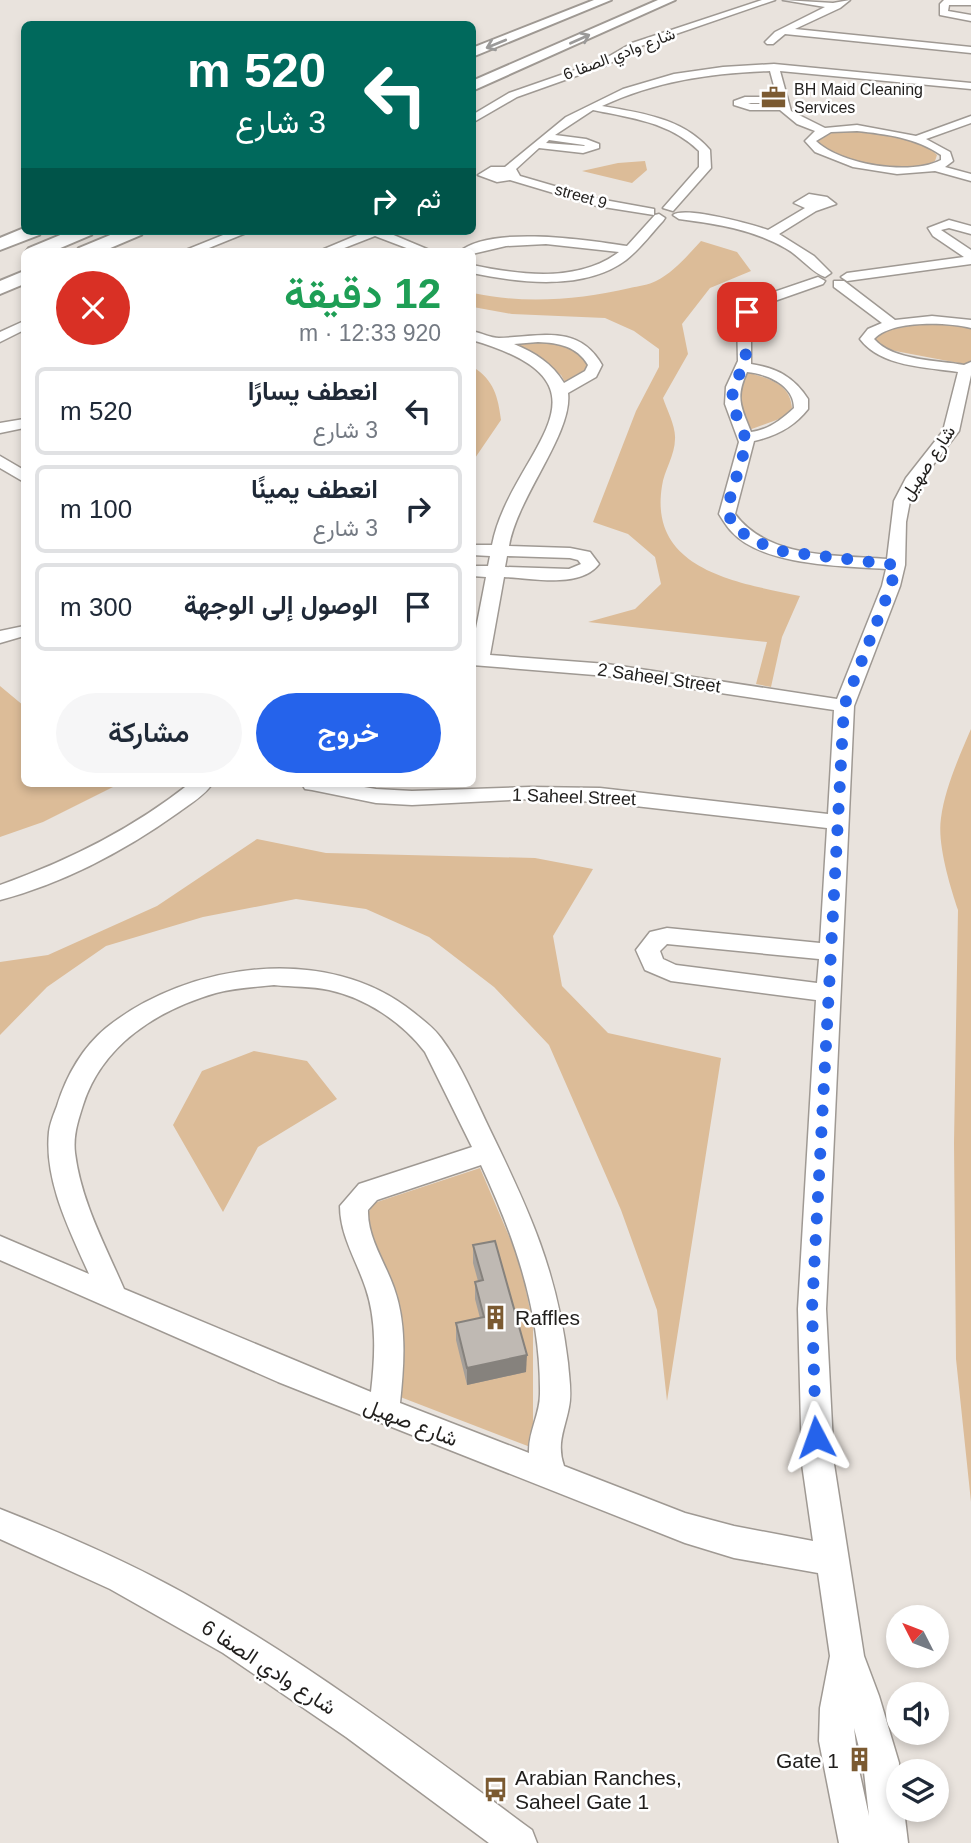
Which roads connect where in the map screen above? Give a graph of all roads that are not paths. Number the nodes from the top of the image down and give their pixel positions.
1 (605, 0) edge
2 (638, 0) edge
3 (669, 0) edge
4 (771, 0) edge
5 (789, 0) edge
6 (846, 0) edge
7 (809, 2) edge
8 (971, 2) edge
9 (837, 6) junction
10 (971, 18) edge
11 (575, 27) junction
12 (784, 31) junction
13 (770, 42) dead end
14 (971, 50) edge
15 (476, 52) edge
16 (498, 58) dead end
17 (774, 67) junction
18 (889, 76) junction
19 (476, 77) edge
20 (912, 80) junction
21 (476, 85) edge
22 (971, 86) edge
23 (881, 88) dead end
24 (904, 90) dead end
25 (591, 107) junction
26 (476, 118) edge
27 (971, 119) edge
28 (824, 131) junction
29 (548, 136) junction
30 (914, 140) junction
31 (538, 145) junction
32 (938, 168) junction
33 (511, 173) junction
34 (483, 174) edge
35 (971, 178) edge
36 (813, 208) dead end
37 (664, 213) junction
38 (21, 230) edge
39 (971, 230) edge
40 (769, 234) junction
41 (24, 235) edge
42 (75, 235) edge
43 (125, 235) edge
44 (235, 235) edge
45 (367, 235) edge
46 (387, 235) edge
47 (0, 237) edge
48 (0, 245) edge
49 (45, 248) edge
50 (95, 248) edge
51 (198, 248) edge
52 (333, 248) edge
53 (418, 248) edge
54 (476, 249) edge
55 (628, 250) junction
56 (971, 258) edge
57 (476, 270) edge
58 (821, 277) junction
59 (21, 278) edge
60 (843, 281) junction
61 (0, 288) edge
62 (971, 324) edge
63 (894, 326) junction
64 (21, 328) edge
65 (476, 336) edge
66 (0, 338) edge
67 (497, 342) junction
68 (744, 367) junction
69 (968, 368) edge
70 (562, 390) junction
71 (21, 424) edge
72 (0, 428) edge
73 (747, 437) junction
74 (0, 461) edge
75 (21, 475) edge
76 (476, 551) edge
77 (498, 551) junction
78 (896, 565) junction
79 (476, 571) edge
80 (496, 572) junction
81 (21, 632) edge
82 (0, 637) edge
83 (476, 659) edge
84 (844, 706) junction
85 (198, 787) edge
86 (328, 787) edge
87 (837, 822) junction
88 (0, 893) edge
89 (831, 952) junction
90 (830, 993) junction
91 (488, 1152) junction
92 (0, 1248) edge
93 (113, 1297) junction
94 (384, 1412) junction
95 (551, 1476) junction
96 (0, 1524) edge
97 (833, 1560) junction
98 (850, 1696) junction
99 (886, 1798) edge
100 (848, 1805) junction
101 (886, 1805) edge
102 (888, 1822) edge
103 (519, 1843) edge
104 (857, 1843) edge
105 (890, 1843) edge

1 -> 15 highway
2 - 11 highway
21 -> 3 highway
4 - 26 street, شارع وادي الصفا 6
5 - 7 street
6 - 9 street
7 - 9 street
8 - 10 street
9 - 12 street
11 - 16 highway
11 - 19 highway
12 - 13 street
12 - 14 street
17 - 18 street
17 - 25 street
17 - 28 street
18 - 20 street
18 - 23 street
20 - 22 street
20 - 24 street
25 - 29 street
25 - 37 street
27 - 30 street
28 - 30 street
28 - 32 street
29 - 31 street
29 - 31 street
30 - 32 street
31 - 33 street
32 - 35 street
33 - 34 street
33 - 37 street, street 9
36 - 40 street
37 - 40 street, street 9
37 - 55 street
38 - 47 highway
39 - 56 street
40 - 58 street, street 9
41 - 48 highway
42 - 49 highway
43 - 50 highway
44 - 51 street
45 - 52 street
46 - 53 street
54 - 55 street
55 - 57 street
56 - 60 street
58 - 60 street
58 - 68 street
59 - 61 highway
60 - 63 street
62 - 63 street
63 - 69 street
64 - 66 street
65 - 67 street
67 - 70 street
67 - 70 street
68 - 73 street
68 - 73 street
69 - 78 street, شارع صهيل
70 - 77 street
71 - 72 street
73 - 78 street
74 - 75 street
76 - 77 street
77 - 80 street
77 - 80 street
78 - 84 street, شارع صهيل
79 - 80 street
80 - 83 street
81 - 82 street
83 - 84 street, 2 Saheel Street
84 - 87 street, شارع صهيل
85 - 88 street
86 - 87 street, 1 Saheel Street
87 - 89 street, شارع صهيل
89 - 90 street, شارع صهيل
89 - 90 street
90 - 97 street, شارع صهيل
91 - 93 street
91 - 94 street
91 - 95 street
92 - 93 street, شارع صهيل
93 - 94 street, شارع صهيل
94 - 95 street, شارع صهيل
95 - 97 street, شارع صهيل
96 - 103 street, شارع وادي الصفا 6
97 - 98 street, شارع صهيل
98 - 99 street
98 - 100 street
100 - 101 street
100 - 104 street
102 - 105 street

